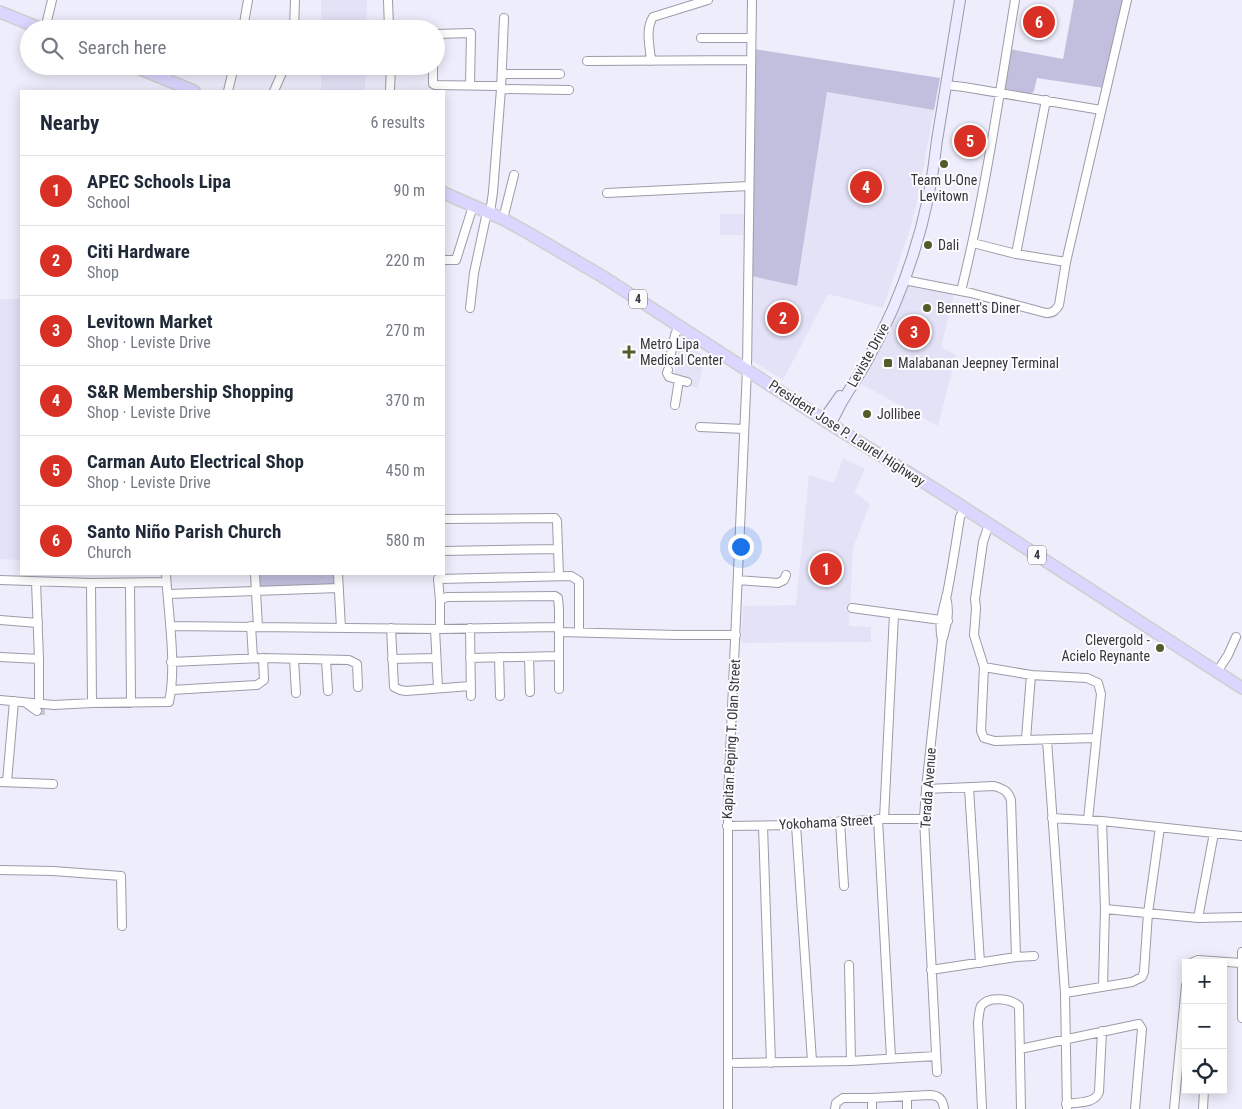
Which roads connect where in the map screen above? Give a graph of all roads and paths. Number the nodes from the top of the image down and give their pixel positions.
1 (52, 0) edge
2 (248, 0) edge
3 (295, 0) edge
4 (388, 0) edge
5 (708, 0) edge
6 (752, 0) edge
7 (960, 0) edge
8 (1015, 0) edge
9 (1126, 0) edge
10 (0, 12) edge
11 (504, 18) dead end
12 (21, 20) edge
13 (46, 20) edge
14 (245, 20) edge
15 (294, 20) edge
16 (389, 20) edge
17 (445, 34) edge
18 (701, 38) dead end
19 (751, 38) junction
20 (750, 60) junction
21 (587, 61) dead end
22 (651, 61) junction
23 (502, 74) junction
24 (560, 74) dead end
25 (155, 75) edge
26 (232, 75) edge
27 (281, 75) edge
28 (391, 75) edge
29 (433, 75) edge
30 (470, 84) junction
31 (946, 85) junction
32 (501, 87) junction
33 (192, 90) edge
34 (228, 90) edge
35 (274, 90) edge
36 (390, 90) edge
37 (569, 90) dead end
38 (1000, 93) junction
39 (1046, 100) junction
40 (1101, 110) junction
41 (937, 140) junction
42 (514, 175) dead end
43 (749, 186) junction
44 (445, 193) edge
45 (608, 193) dead end
46 (473, 206) junction
47 (488, 213) junction
48 (502, 219) junction
49 (973, 242) junction
50 (1016, 254) junction
51 (445, 260) edge
52 (1066, 262) junction
53 (904, 280) junction
54 (961, 291) junction
55 (470, 308) dead end
56 (679, 325) junction
57 (670, 359) dead end
58 (747, 369) junction
59 (668, 370) dead end
60 (675, 405) dead end
61 (827, 422) junction
62 (700, 427) dead end
63 (744, 428) junction
64 (965, 508) junction
65 (445, 520) edge
66 (990, 525) junction
67 (557, 549) junction
68 (445, 551) edge
69 (255, 575) edge
70 (338, 575) edge
71 (786, 575) dead end
72 (438, 576) edge
73 (558, 576) junction
74 (166, 578) edge
75 (0, 580) edge
76 (738, 580) junction
77 (36, 582) junction
78 (90, 583) junction
79 (130, 583) junction
80 (339, 588) junction
81 (257, 591) junction
82 (168, 594) junction
83 (440, 600) junction
84 (852, 608) dead end
85 (894, 614) junction
86 (0, 620) edge
87 (944, 620) junction
88 (38, 622) junction
89 (170, 626) junction
90 (255, 627) junction
91 (342, 628) junction
92 (390, 628) junction
93 (470, 628) junction
94 (437, 629) junction
95 (559, 629) junction
96 (579, 632) junction
97 (736, 635) junction
98 (1236, 637) dead end
99 (559, 656) junction
100 (499, 657) junction
101 (529, 657) junction
102 (0, 658) edge
103 (253, 658) junction
104 (264, 658) junction
105 (436, 658) junction
106 (470, 658) junction
107 (39, 659) junction
108 (392, 659) junction
109 (294, 660) junction
110 (326, 660) junction
111 (172, 662) junction
112 (984, 667) junction
113 (1217, 672) junction
114 (1031, 675) junction
115 (470, 686) junction
116 (358, 687) dead end
117 (438, 688) junction
118 (1242, 688) edge
119 (172, 690) junction
120 (559, 690) dead end
121 (328, 691) dead end
122 (530, 692) dead end
123 (296, 693) dead end
124 (471, 696) dead end
125 (500, 696) dead end
126 (0, 700) edge
127 (14, 701) junction
128 (130, 702) junction
129 (92, 703) junction
130 (40, 708) junction
131 (1095, 738) junction
132 (1026, 739) junction
133 (1047, 740) junction
134 (4, 782) edge
135 (53, 784) dead end
136 (969, 788) junction
137 (926, 789) junction
138 (1052, 818) junction
139 (881, 819) junction
140 (924, 820) junction
141 (1088, 820) junction
142 (840, 821) junction
143 (1102, 821) junction
144 (796, 825) junction
145 (727, 826) junction
146 (763, 826) junction
147 (1160, 827) junction
148 (1214, 833) junction
149 (1242, 836) edge
150 (0, 870) edge
151 (844, 886) dead end
152 (1105, 910) junction
153 (1148, 913) junction
154 (1242, 917) edge
155 (1198, 918) junction
156 (122, 926) dead end
157 (1242, 952) edge
158 (1034, 956) dead end
159 (1016, 957) junction
160 (980, 963) junction
161 (1227, 963) edge
162 (1241, 963) edge
163 (849, 965) dead end
164 (931, 970) junction
165 (1103, 986) junction
166 (1065, 994) junction
167 (1184, 1004) edge
168 (1242, 1018) edge
169 (1102, 1030) junction
170 (1066, 1039) junction
171 (1020, 1049) junction
172 (936, 1056) junction
173 (891, 1058) junction
174 (812, 1061) junction
175 (851, 1061) junction
176 (735, 1063) dead end
177 (771, 1063) junction
178 (936, 1072) dead end
179 (1204, 1094) edge
180 (907, 1096) junction
181 (872, 1098) junction
182 (1067, 1107) edge
183 (728, 1109) edge
184 (835, 1109) edge
185 (872, 1109) edge
186 (907, 1109) edge
187 (944, 1109) edge
188 (982, 1109) edge
189 (1021, 1109) edge
190 (1135, 1109) edge
191 (1174, 1109) edge
192 (1203, 1109) edge

1 - 13 street
2 - 14 street
3 - 15 street
4 - 16 street
5 - 22 street
6 - 19 street, Kapitan Peping T. Olan Street
7 - 31 main road, Leviste Drive
8 - 38 street
9 - 40 street
10 - 12 main road
11 - 23 street
17 - 30 street
18 - 19 street
19 - 20 street, Kapitan Peping T. Olan Street
20 - 22 street
20 - 43 street, Kapitan Peping T. Olan Street
21 - 22 street
23 - 24 street
23 - 32 street
25 - 33 main road
26 - 34 street
27 - 35 street
28 - 36 street
29 - 30 street
30 - 32 street
31 - 38 street
31 - 41 main road, Leviste Drive
32 - 37 street
32 - 47 street
38 - 39 street
38 - 49 street
39 - 40 street
39 - 50 street
40 - 52 street
41 - 53 main road, Leviste Drive
41 - 61 main road, Leviste Drive
42 - 48 street
43 - 45 street
43 - 58 street, Kapitan Peping T. Olan Street
44 - 46 main road, President Jose P. Laurel Highway / 4
46 - 47 main road, President Jose P. Laurel Highway / 4
46 - 51 street
47 - 48 main road, President Jose P. Laurel Highway / 4
47 - 55 street
48 - 56 main road, President Jose P. Laurel Highway / 4
49 - 50 street
49 - 54 street
50 - 52 street
52 - 54 street
53 - 54 street
53 - 61 main road, Leviste Drive
56 - 57 street
56 - 58 main road, President Jose P. Laurel Highway / 4
58 - 61 main road, President Jose P. Laurel Highway / 4
58 - 63 street, Kapitan Peping T. Olan Street
59 - 60 street
61 - 64 main road, President Jose P. Laurel Highway / 4
62 - 63 street
63 - 76 street, Kapitan Peping T. Olan Street
64 - 66 main road, President Jose P. Laurel Highway / 4
64 - 87 street, Terada Avenue
65 - 67 street
66 - 112 street
66 - 113 main road, President Jose P. Laurel Highway / 4
67 - 68 street
67 - 73 street
69 - 81 street
70 - 80 street
71 - 76 street
72 - 73 street
72 - 83 street
73 - 96 street
74 - 79 street
74 - 82 street
75 - 77 street
76 - 97 street, Kapitan Peping T. Olan Street
77 - 78 street
77 - 88 street
78 - 79 street
78 - 129 street
79 - 128 street
80 - 81 street
80 - 91 street
81 - 82 street
81 - 90 street
82 - 89 street
83 - 94 street
83 - 95 street
84 - 85 street
85 - 87 street
85 - 139 street
86 - 88 street
87 - 137 street, Terada Avenue
88 - 107 street
89 - 90 street
89 - 111 street
90 - 91 street
90 - 103 street
91 - 92 street
92 - 94 street
92 - 108 street
93 - 94 street
93 - 95 street
93 - 106 street
94 - 105 street
95 - 96 street
95 - 99 street
96 - 97 street
97 - 145 street, Kapitan Peping T. Olan Street
98 - 113 street
99 - 101 street
99 - 120 street
100 - 101 street
100 - 106 street
100 - 125 street
101 - 122 street
102 - 107 street
103 - 104 street
103 - 111 street
104 - 109 street
104 - 119 street
105 - 108 street
105 - 117 street
106 - 115 street
107 - 130 street
108 - 117 street
109 - 110 street
109 - 123 street
110 - 116 street
110 - 121 street
111 - 119 street
112 - 114 street
112 - 132 street
113 - 118 main road, President Jose P. Laurel Highway / 4
114 - 131 street
114 - 132 street
115 - 117 street
115 - 124 street
119 - 128 street
126 - 127 street
127 - 130 street
127 - 134 street
128 - 129 street
129 - 130 street
131 - 133 street
131 - 141 street
132 - 133 street
133 - 138 street
134 - 135 street
136 - 137 street
136 - 159 street
136 - 160 street
137 - 140 street, Terada Avenue
138 - 141 street
138 - 166 street
139 - 140 street, Yokohama Street
139 - 142 street, Yokohama Street
139 - 173 street
140 - 164 street, Terada Avenue
141 - 143 street
142 - 144 street, Yokohama Street
142 - 151 street
143 - 147 street
143 - 152 street
144 - 146 street, Yokohama Street
144 - 174 street
145 - 146 street, Yokohama Street
145 - 183 street, Kapitan Peping T. Olan Street
146 - 177 street
147 - 148 street
147 - 153 street
148 - 149 street
148 - 155 street
150 - 156 street
152 - 153 street
152 - 165 street
153 - 155 street
153 - 165 street
154 - 155 street
157 - 162 street
158 - 159 street
159 - 160 street
160 - 164 street
161 - 162 street
162 - 168 street
163 - 175 street
164 - 172 street, Terada Avenue
165 - 166 street
166 - 170 street
167 - 191 street
169 - 170 street
169 - 182 street
169 - 190 street
170 - 171 street
170 - 182 street
171 - 188 street
171 - 189 street
172 - 173 street
172 - 178 street, Terada Avenue
173 - 175 street
174 - 175 street
174 - 177 street
176 - 177 street
179 - 192 street
180 - 181 street
180 - 186 street
180 - 187 street
181 - 184 street
181 - 185 street

